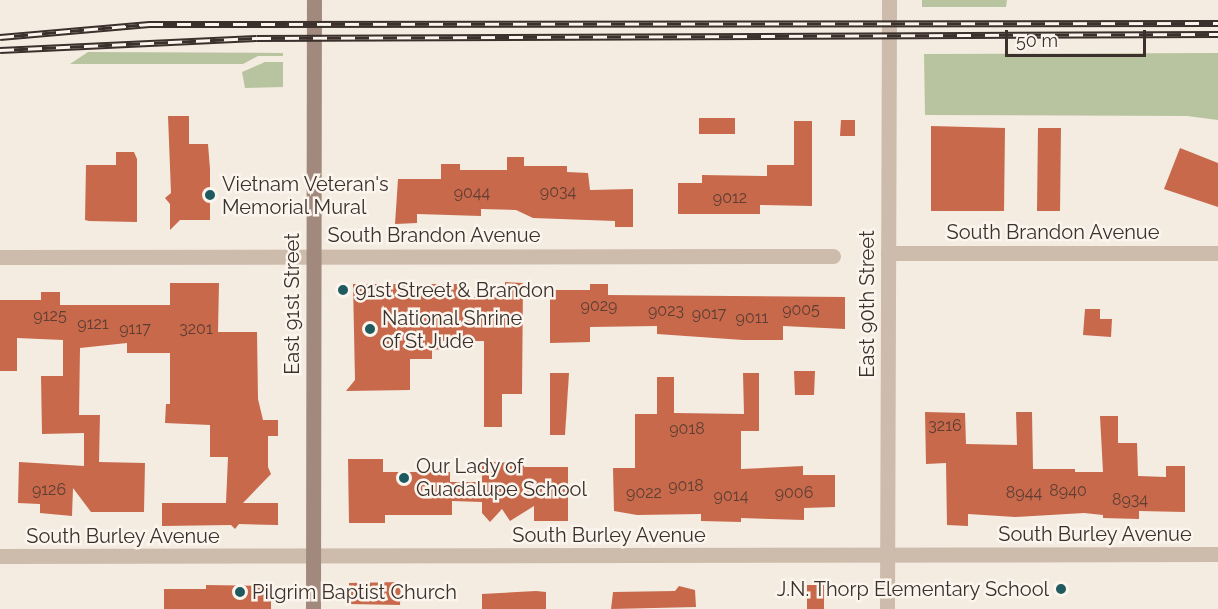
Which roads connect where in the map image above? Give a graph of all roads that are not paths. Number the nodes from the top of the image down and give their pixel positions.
1 (314, 0) edge
2 (889, 0) edge
3 (888, 253) junction
4 (1218, 253) edge
5 (313, 256) junction
6 (833, 256) dead end
7 (0, 257) edge
8 (1218, 554) edge
9 (888, 555) junction
10 (0, 556) edge
11 (312, 556) junction
12 (313, 609) edge
13 (888, 609) edge

1 - 5 street, East 91st Street
2 - 3 street, East 90th Street
3 - 4 street, South Brandon Avenue
3 - 9 street, East 90th Street
5 - 6 street, South Brandon Avenue
5 - 7 street, South Brandon Avenue
5 - 11 street, East 91st Street
8 - 9 street, South Burley Avenue
9 - 11 street, South Burley Avenue
9 - 13 street, East 90th Street
10 - 11 street, South Burley Avenue
11 - 12 street, East 91st Street

